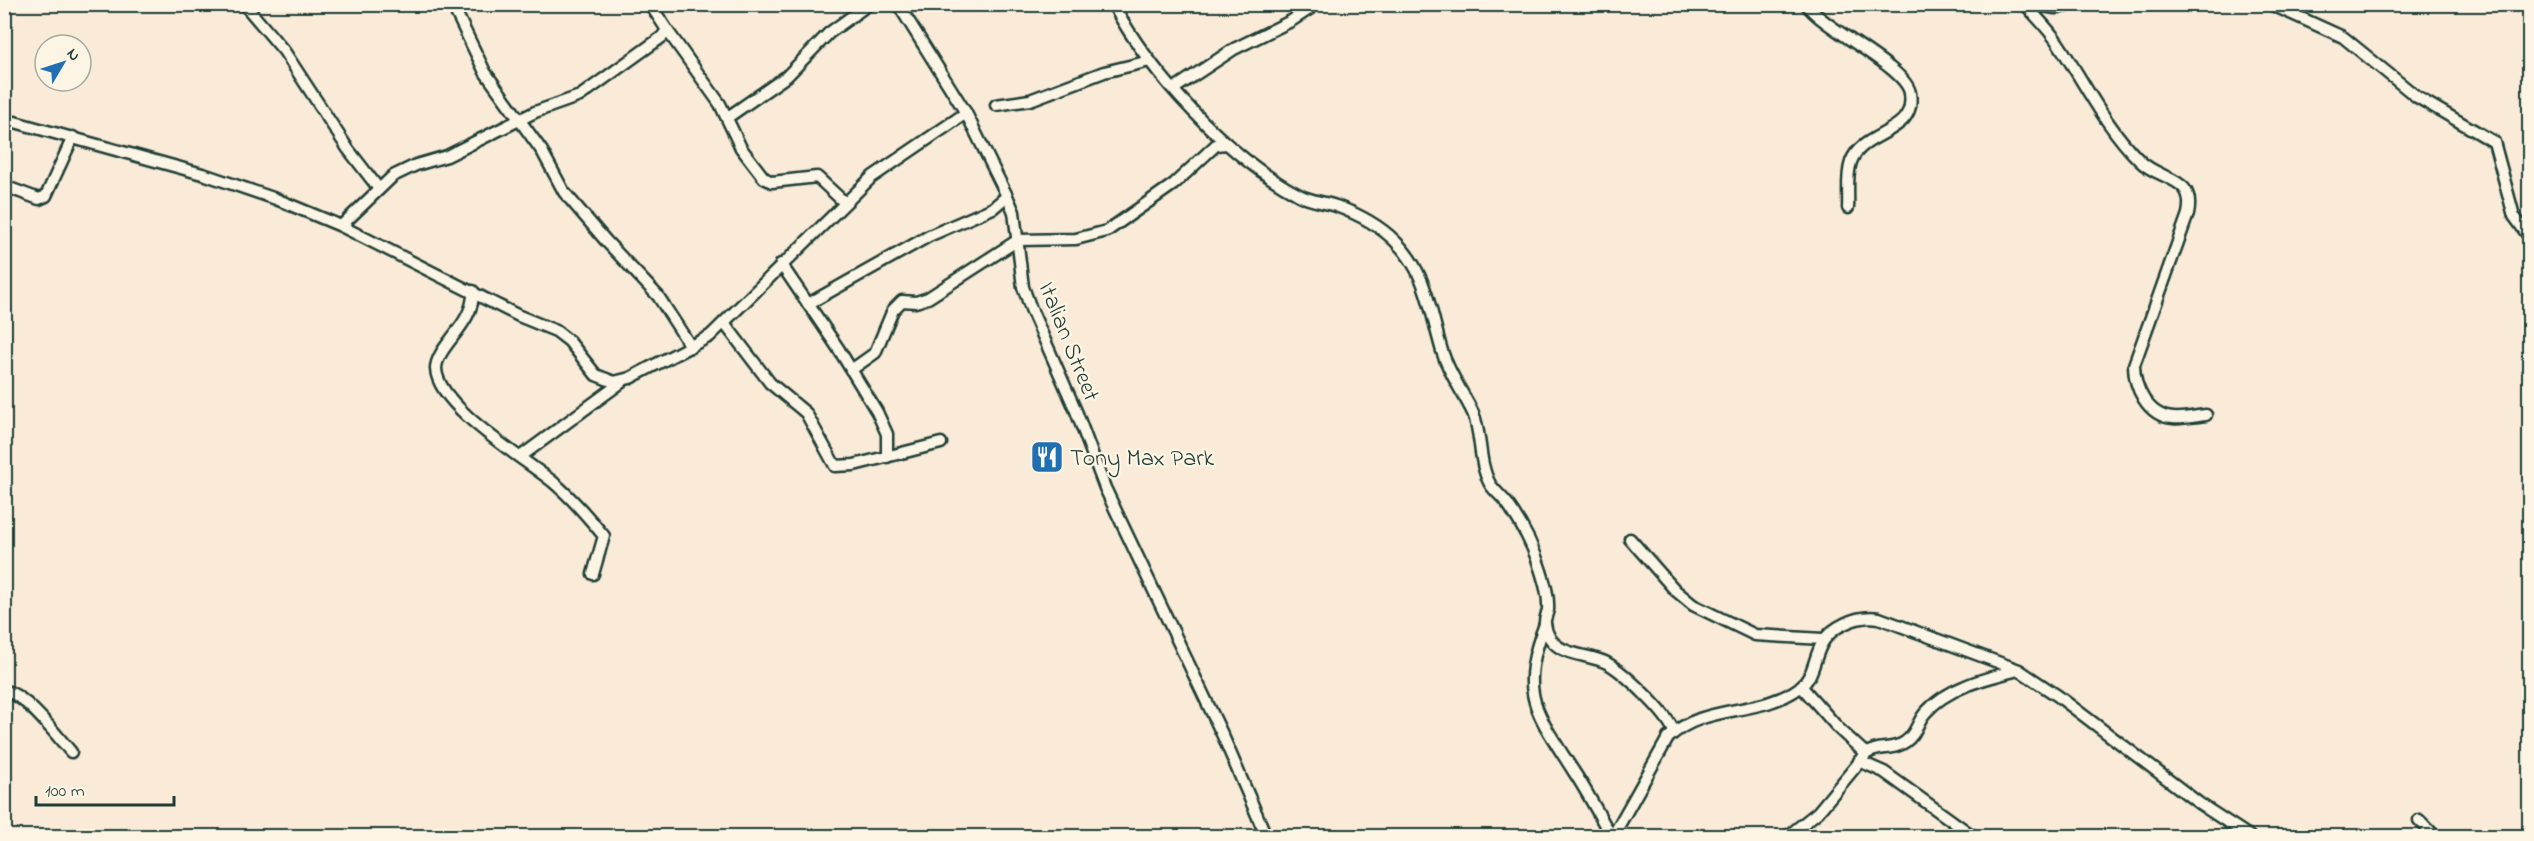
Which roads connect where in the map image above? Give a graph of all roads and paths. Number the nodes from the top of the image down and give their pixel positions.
1 (244, 4) edge
2 (452, 4) edge
3 (650, 4) edge
4 (869, 4) edge
5 (898, 4) edge
6 (1113, 4) edge
7 (1317, 4) edge
8 (1806, 4) edge
9 (2025, 4) edge
10 (2032, 4) edge
11 (2078, 4) edge
12 (2270, 4) edge
13 (667, 30) junction
14 (1150, 61) junction
15 (1175, 88) junction
16 (996, 105) dead end
17 (966, 113) junction
18 (728, 117) junction
19 (4, 119) edge
20 (519, 120) junction
21 (73, 137) junction
22 (1226, 144) junction
23 (4, 186) edge
24 (380, 189) junction
25 (1007, 196) junction
26 (844, 202) junction
27 (1848, 208) dead end
28 (341, 226) junction
29 (2529, 238) edge
30 (1018, 240) junction
31 (781, 264) junction
32 (473, 291) junction
33 (808, 304) junction
34 (725, 324) junction
35 (692, 346) junction
36 (851, 370) junction
37 (622, 382) junction
38 (2206, 415) dead end
39 (941, 443) dead end
40 (520, 457) junction
41 (887, 457) junction
42 (1629, 539) dead end
43 (593, 574) dead end
44 (1545, 624) junction
45 (1823, 639) junction
46 (2019, 670) junction
47 (1801, 687) junction
48 (4, 692) edge
49 (1674, 732) junction
50 (71, 752) dead end
51 (1862, 757) junction
52 (2419, 820) dead end
53 (1266, 837) edge
54 (1612, 837) edge
55 (1788, 837) edge
56 (1973, 837) edge
57 (2249, 837) edge
58 (2435, 837) edge

1 - 24 street
2 - 20 street
3 - 13 street
4 - 18 street
5 - 17 street, Italian Street
6 - 14 street
7 - 15 street
8 - 27 street
9 - 38 street
10 - 11 street
12 - 29 street
13 - 18 street
13 - 20 street
14 - 15 street
14 - 16 street
15 - 22 street
17 - 25 street, Italian Street
17 - 26 street
18 - 26 street
19 - 21 street
20 - 24 street
20 - 35 street
21 - 23 street
21 - 28 street
22 - 30 street
22 - 44 street
24 - 28 street
25 - 30 street, Italian Street
25 - 33 street
26 - 31 street
28 - 32 street
30 - 36 street
30 - 53 street, Italian Street
31 - 33 street
31 - 34 street
32 - 37 street
32 - 40 street
33 - 36 street
34 - 35 street
34 - 41 street
35 - 37 street
36 - 41 street
37 - 40 street
39 - 41 street
40 - 43 street
42 - 45 street
44 - 49 street
44 - 54 street
45 - 46 street
45 - 47 street
46 - 51 street
46 - 57 street
47 - 49 street
47 - 51 street
48 - 50 street
49 - 54 street
51 - 55 street
51 - 56 street
52 - 58 street

